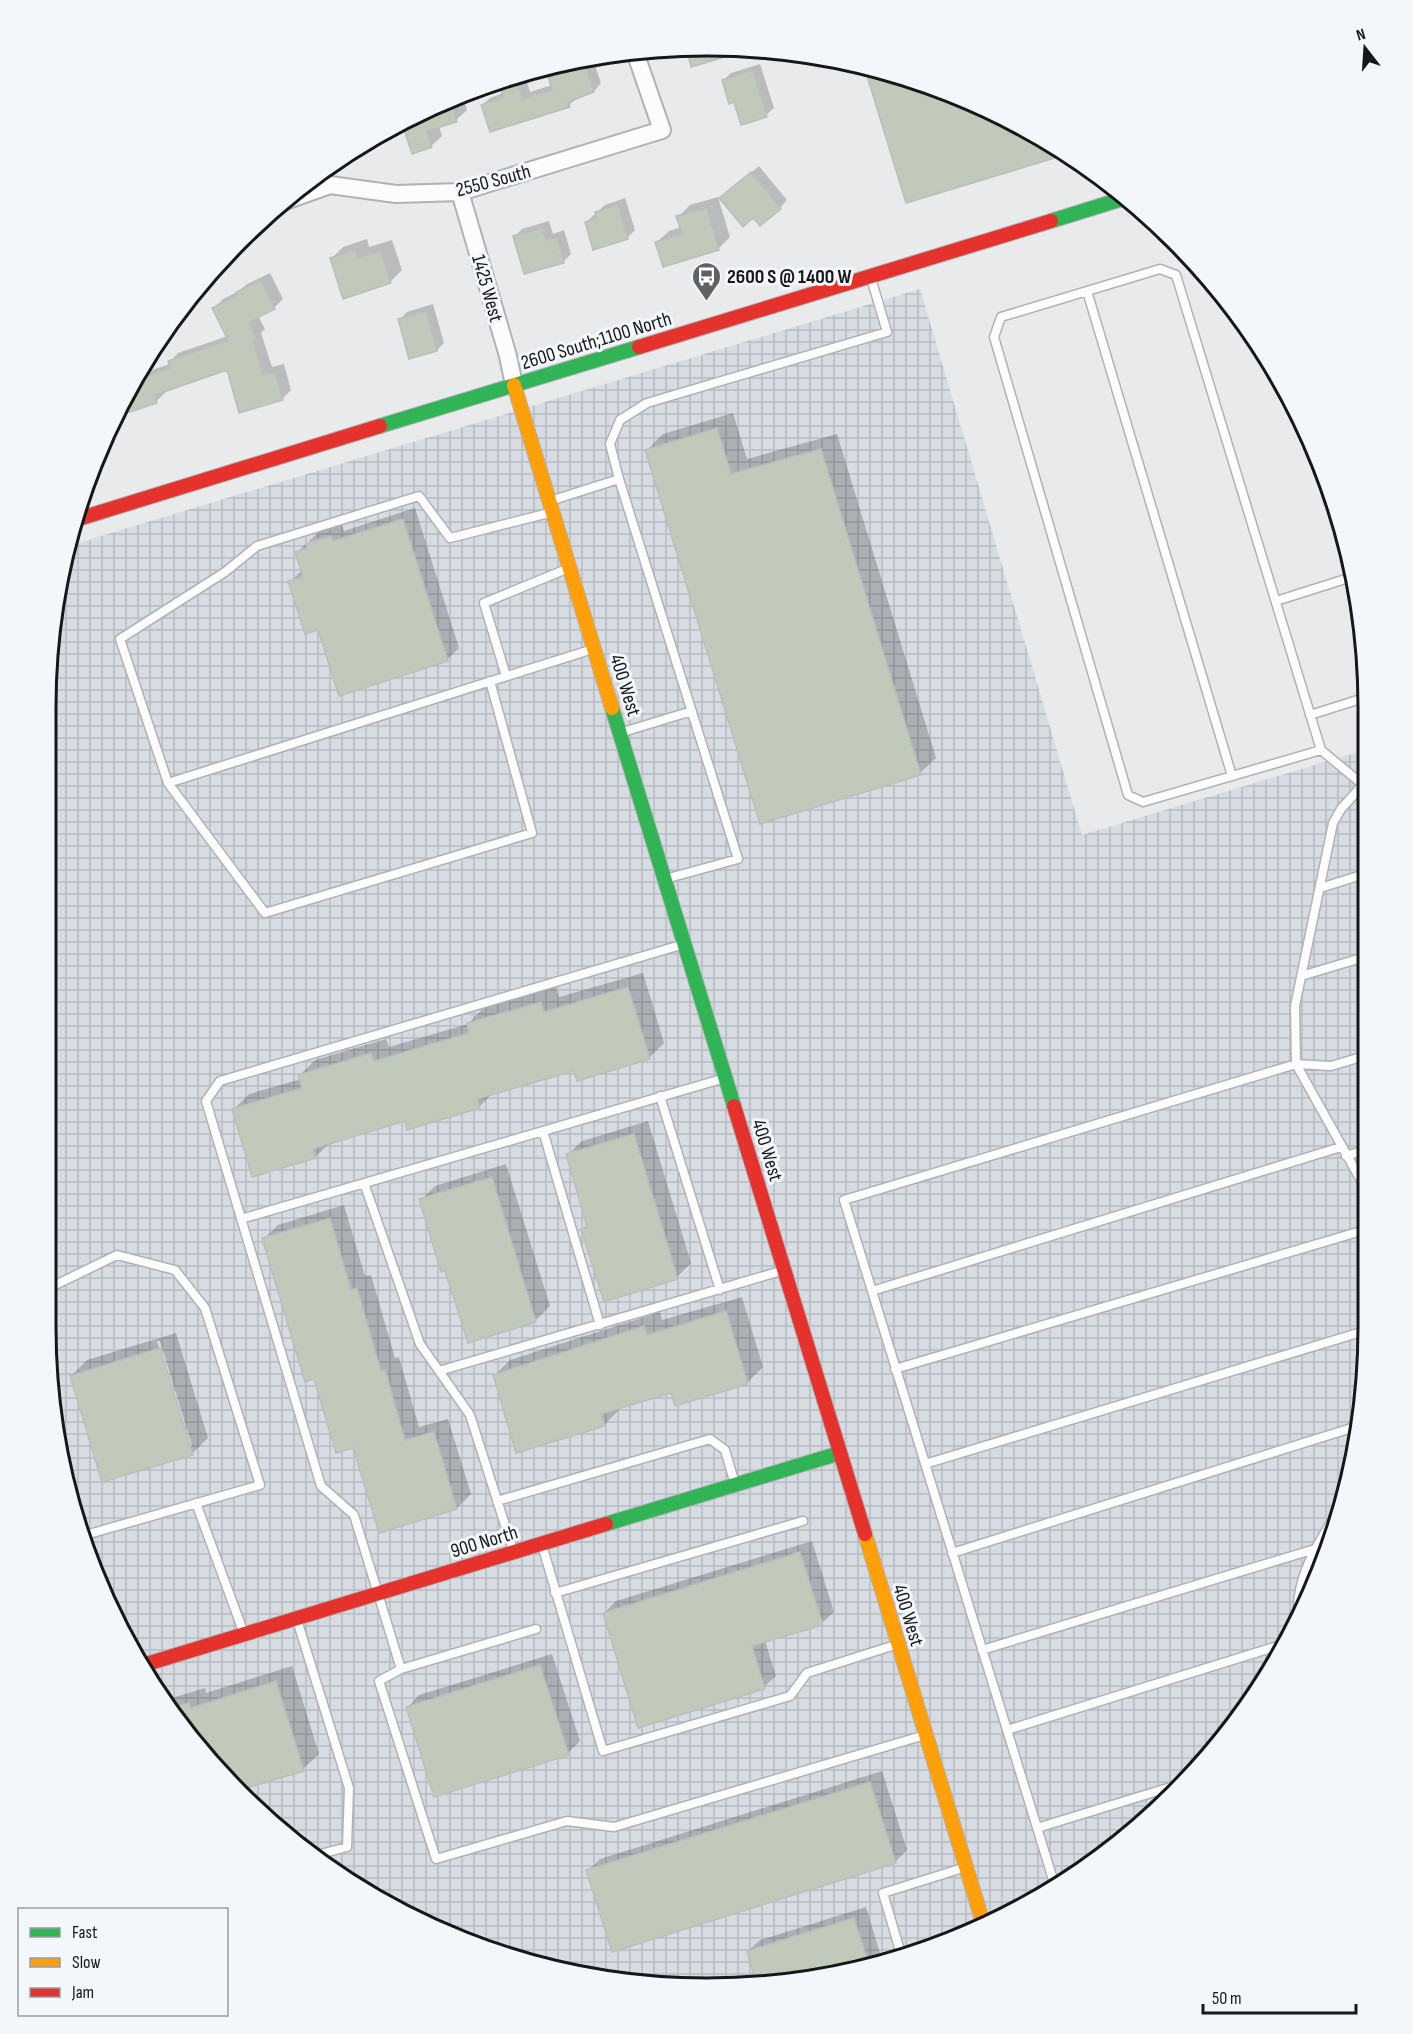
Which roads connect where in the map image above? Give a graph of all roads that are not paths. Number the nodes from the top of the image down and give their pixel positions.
1 (638, 59) edge
2 (460, 192) junction
3 (305, 194) edge
4 (1116, 201) edge
5 (870, 276) junction
6 (1087, 291) junction
7 (514, 385) junction
8 (619, 479) junction
9 (551, 506) junction
10 (84, 517) edge
11 (570, 567) junction
12 (1345, 579) edge
13 (1276, 601) junction
14 (595, 649) junction
15 (506, 676) junction
16 (489, 681) junction
17 (1358, 700) edge
18 (692, 711) junction
19 (1310, 715) junction
20 (620, 734) junction
21 (1321, 750) junction
22 (1232, 776) junction
23 (1358, 776) edge
24 (168, 783) junction
25 (1358, 789) edge
26 (1358, 876) edge
27 (665, 879) junction
28 (1320, 888) junction
29 (685, 944) junction
30 (1358, 959) edge
31 (1301, 976) junction
32 (1358, 1058) edge
33 (1296, 1064) junction
34 (725, 1078) junction
35 (660, 1096) junction
36 (543, 1131) junction
37 (1341, 1147) junction
38 (1358, 1152) edge
39 (1346, 1156) junction
40 (1358, 1176) edge
41 (364, 1184) junction
42 (242, 1220) junction
43 (1358, 1232) edge
44 (784, 1270) junction
45 (56, 1285) edge
46 (720, 1290) junction
47 (872, 1291) junction
48 (600, 1325) junction
49 (1358, 1333) edge
50 (896, 1370) junction
51 (439, 1371) junction
52 (1349, 1429) edge
53 (840, 1453) junction
54 (925, 1464) junction
55 (736, 1485) junction
56 (497, 1501) junction
57 (196, 1503) junction
58 (803, 1521) dead end
59 (89, 1534) edge
60 (1324, 1535) edge
61 (542, 1544) junction
62 (1315, 1549) junction
63 (514, 1552) junction
64 (952, 1553) junction
65 (555, 1593) junction
66 (378, 1594) junction
67 (1299, 1597) edge
68 (297, 1618) junction
69 (536, 1629) dead end
70 (244, 1635) junction
71 (898, 1644) junction
72 (1273, 1647) edge
73 (982, 1650) junction
74 (149, 1663) edge
75 (401, 1669) junction
76 (1007, 1730) junction
77 (926, 1735) junction
78 (1167, 1788) edge
79 (1037, 1828) junction
80 (323, 1853) edge
81 (966, 1867) junction
82 (1053, 1878) edge
83 (981, 1917) edge
84 (899, 1949) edge

1 - 2 street, 2550 South
2 - 3 street, 2550 South
2 - 7 street, 1425 West
4 - 5 street, 2600 South;1100 North
5 - 7 street, 2600 South;1100 North
5 - 8 lane
6 - 13 lane
6 - 22 lane
6 - 22 lane
7 - 9 street, 400 West
7 - 10 street, 2600 South;1100 North
8 - 9 lane
8 - 18 lane
9 - 11 street, 400 West
9 - 24 lane
11 - 14 street, 400 West
11 - 15 lane
12 - 13 lane
13 - 19 lane
14 - 15 lane
14 - 20 street, 400 West
15 - 16 lane
16 - 24 lane
16 - 24 lane
17 - 19 lane
18 - 20 lane
18 - 27 lane
19 - 21 lane
20 - 27 street, 400 West
21 - 22 lane
21 - 23 lane
25 - 28 lane
26 - 28 lane
27 - 29 street, 400 West
28 - 31 lane
29 - 34 street, 400 West
29 - 42 lane
30 - 31 lane
31 - 33 lane
32 - 33 lane
33 - 37 lane
33 - 47 lane
34 - 35 lane
34 - 44 street, 400 West
35 - 36 lane
35 - 46 lane
36 - 41 lane
36 - 48 lane
37 - 39 lane
37 - 47 lane
38 - 39 lane
39 - 40 lane
41 - 42 lane
41 - 51 lane
42 - 66 lane
43 - 50 lane
44 - 46 lane
44 - 53 street, 400 West
45 - 57 lane
46 - 48 lane
47 - 50 lane
48 - 51 lane
49 - 54 lane
50 - 54 lane
51 - 56 lane
52 - 64 lane
53 - 55 street, 900 North
53 - 71 street, 400 West
54 - 64 lane
55 - 56 lane
55 - 61 street, 900 North
56 - 63 lane
57 - 59 lane
57 - 70 lane
58 - 65 lane
60 - 62 lane
61 - 63 street, 900 North
61 - 65 lane
62 - 67 lane
62 - 73 lane
63 - 66 street, 900 North
64 - 73 lane
65 - 71 lane
66 - 68 street, 900 North
66 - 75 lane
68 - 70 street, 900 North
68 - 80 lane
69 - 75 lane
70 - 74 street, 900 North
71 - 77 street, 400 West
72 - 76 lane
73 - 76 lane
75 - 77 lane
76 - 79 lane
77 - 81 street, 400 West
78 - 79 lane
79 - 82 lane
81 - 83 street, 400 West
81 - 84 lane

